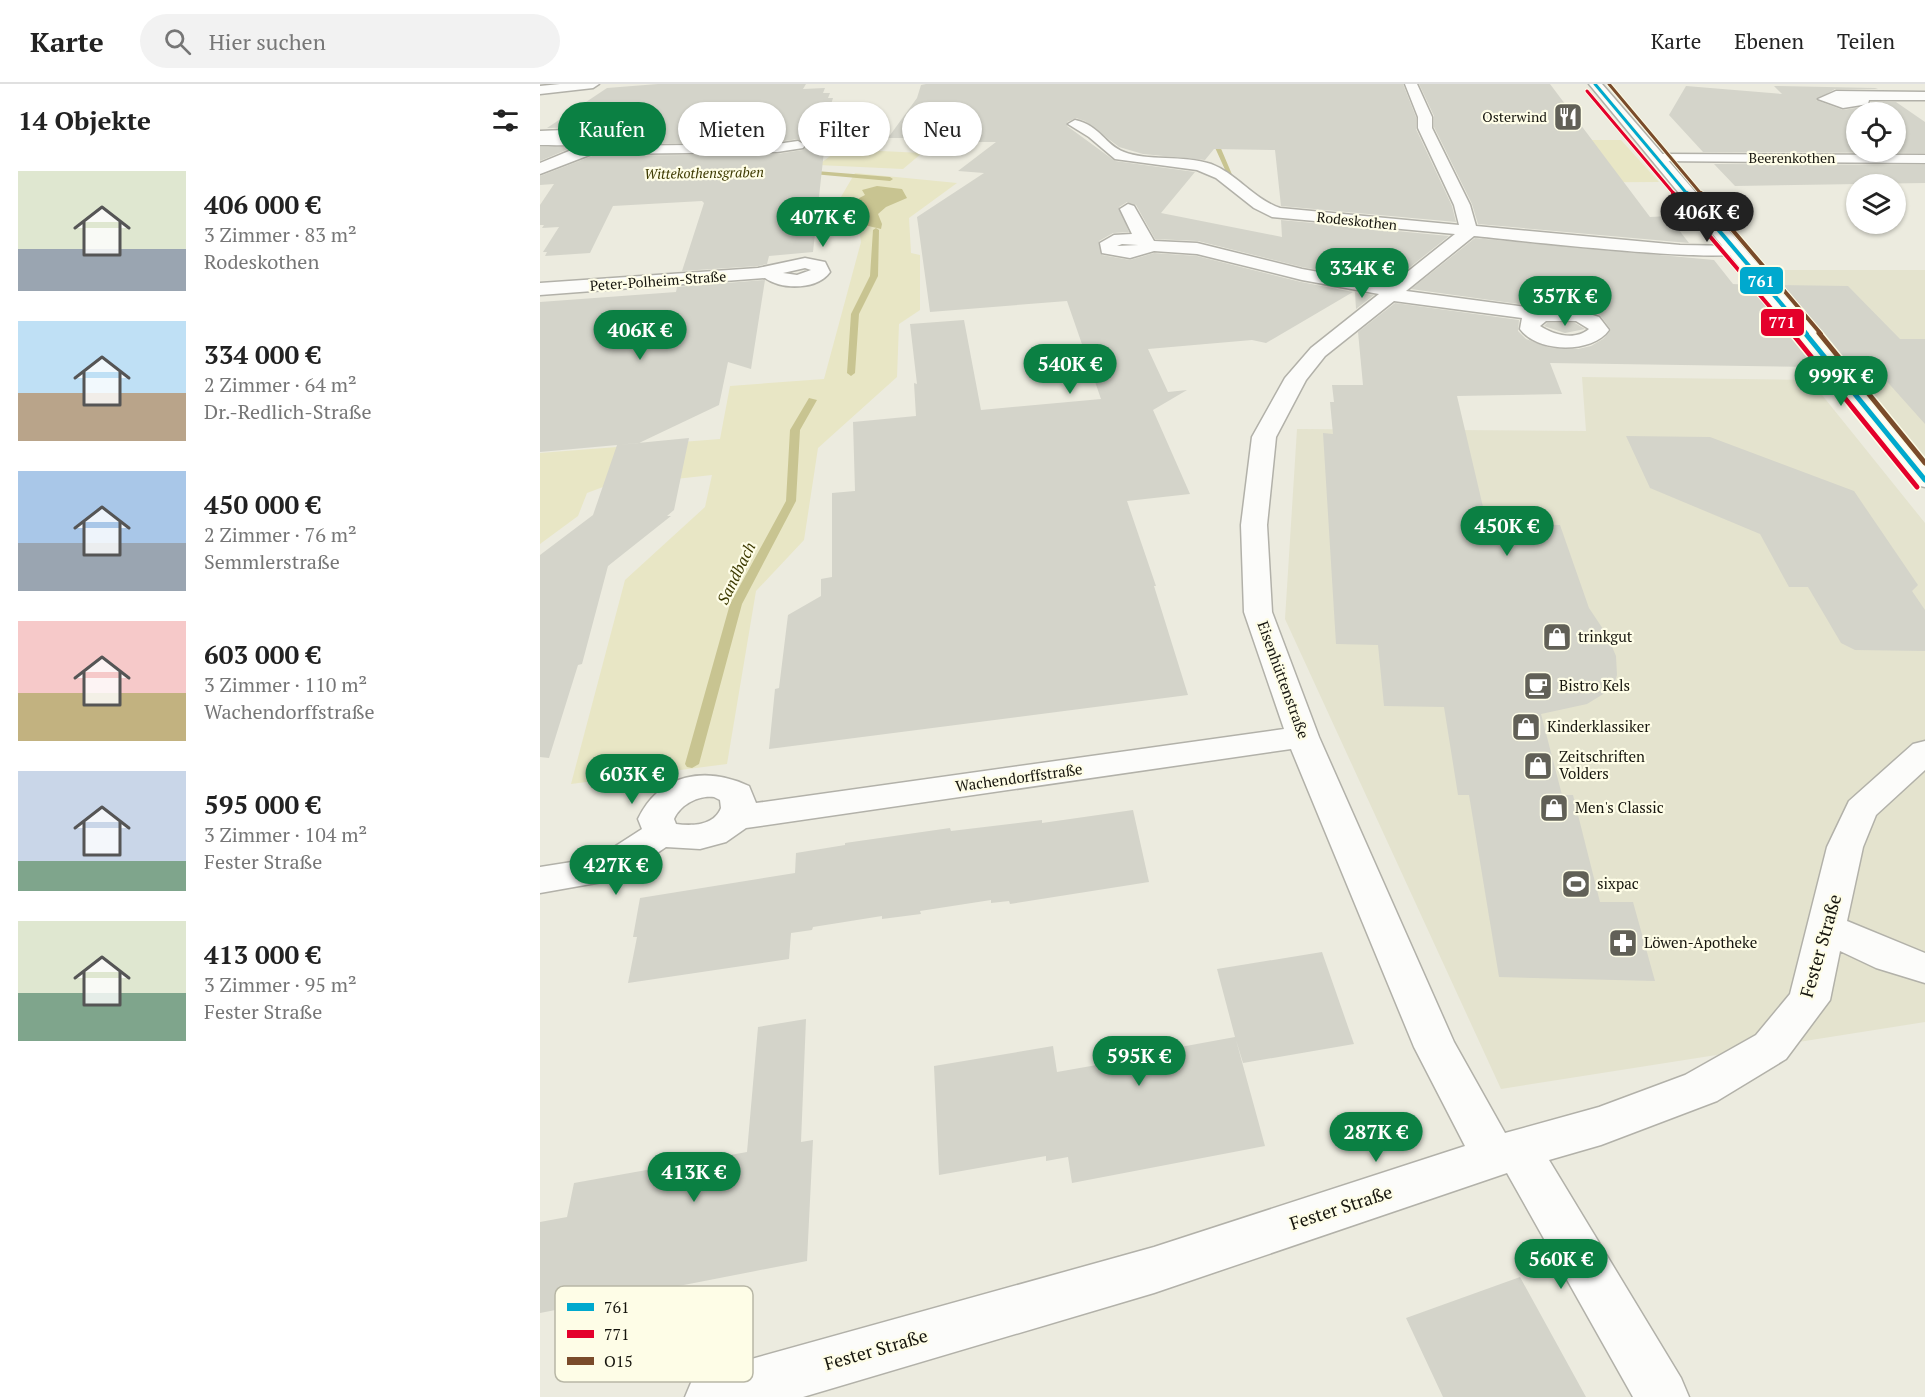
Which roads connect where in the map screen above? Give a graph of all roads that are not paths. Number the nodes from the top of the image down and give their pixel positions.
1 (593, 84) edge
2 (1411, 84) edge
3 (1595, 84) edge
4 (540, 90) edge
5 (1849, 96) dead end
6 (1925, 96) edge
7 (1075, 124) dead end
8 (540, 135) edge
9 (540, 141) edge
10 (798, 145) dead end
11 (1659, 158) junction
12 (1925, 159) edge
13 (540, 169) edge
14 (1128, 209) dead end
15 (1469, 232) junction
16 (1737, 251) junction
17 (775, 270) dead end
18 (540, 289) edge
19 (1391, 293) junction
20 (1541, 315) dead end
21 (1925, 480) edge
22 (1304, 737) junction
23 (1914, 768) edge
24 (735, 819) junction
25 (661, 833) junction
26 (540, 880) edge
27 (1825, 927) junction
28 (1925, 968) edge
29 (1506, 1153) junction
30 (712, 1397) edge
31 (1662, 1397) edge

1 - 4 street
2 - 15 street
3 - 11 street
5 - 6 street
7 - 15 street, Rodeskothen
8 - 9 street
10 - 13 street
11 - 12 street, Beerenkothen
11 - 16 street
14 - 19 street
15 - 16 street, Rodeskothen
15 - 19 street, Eisenhüttenstraße
16 - 21 street
17 - 18 street, Peter-Polheim-Straße
19 - 20 street
19 - 22 street, Eisenhüttenstraße
22 - 24 street, Wachendorffstraße
22 - 29 street, Eisenhüttenstraße
23 - 27 street, Fester Straße
24 - 25 street, Wachendorffstraße
24 - 25 street
25 - 26 street
27 - 28 street
27 - 29 street, Fester Straße
29 - 30 street, Fester Straße
29 - 31 street, Eisenhüttenstraße

